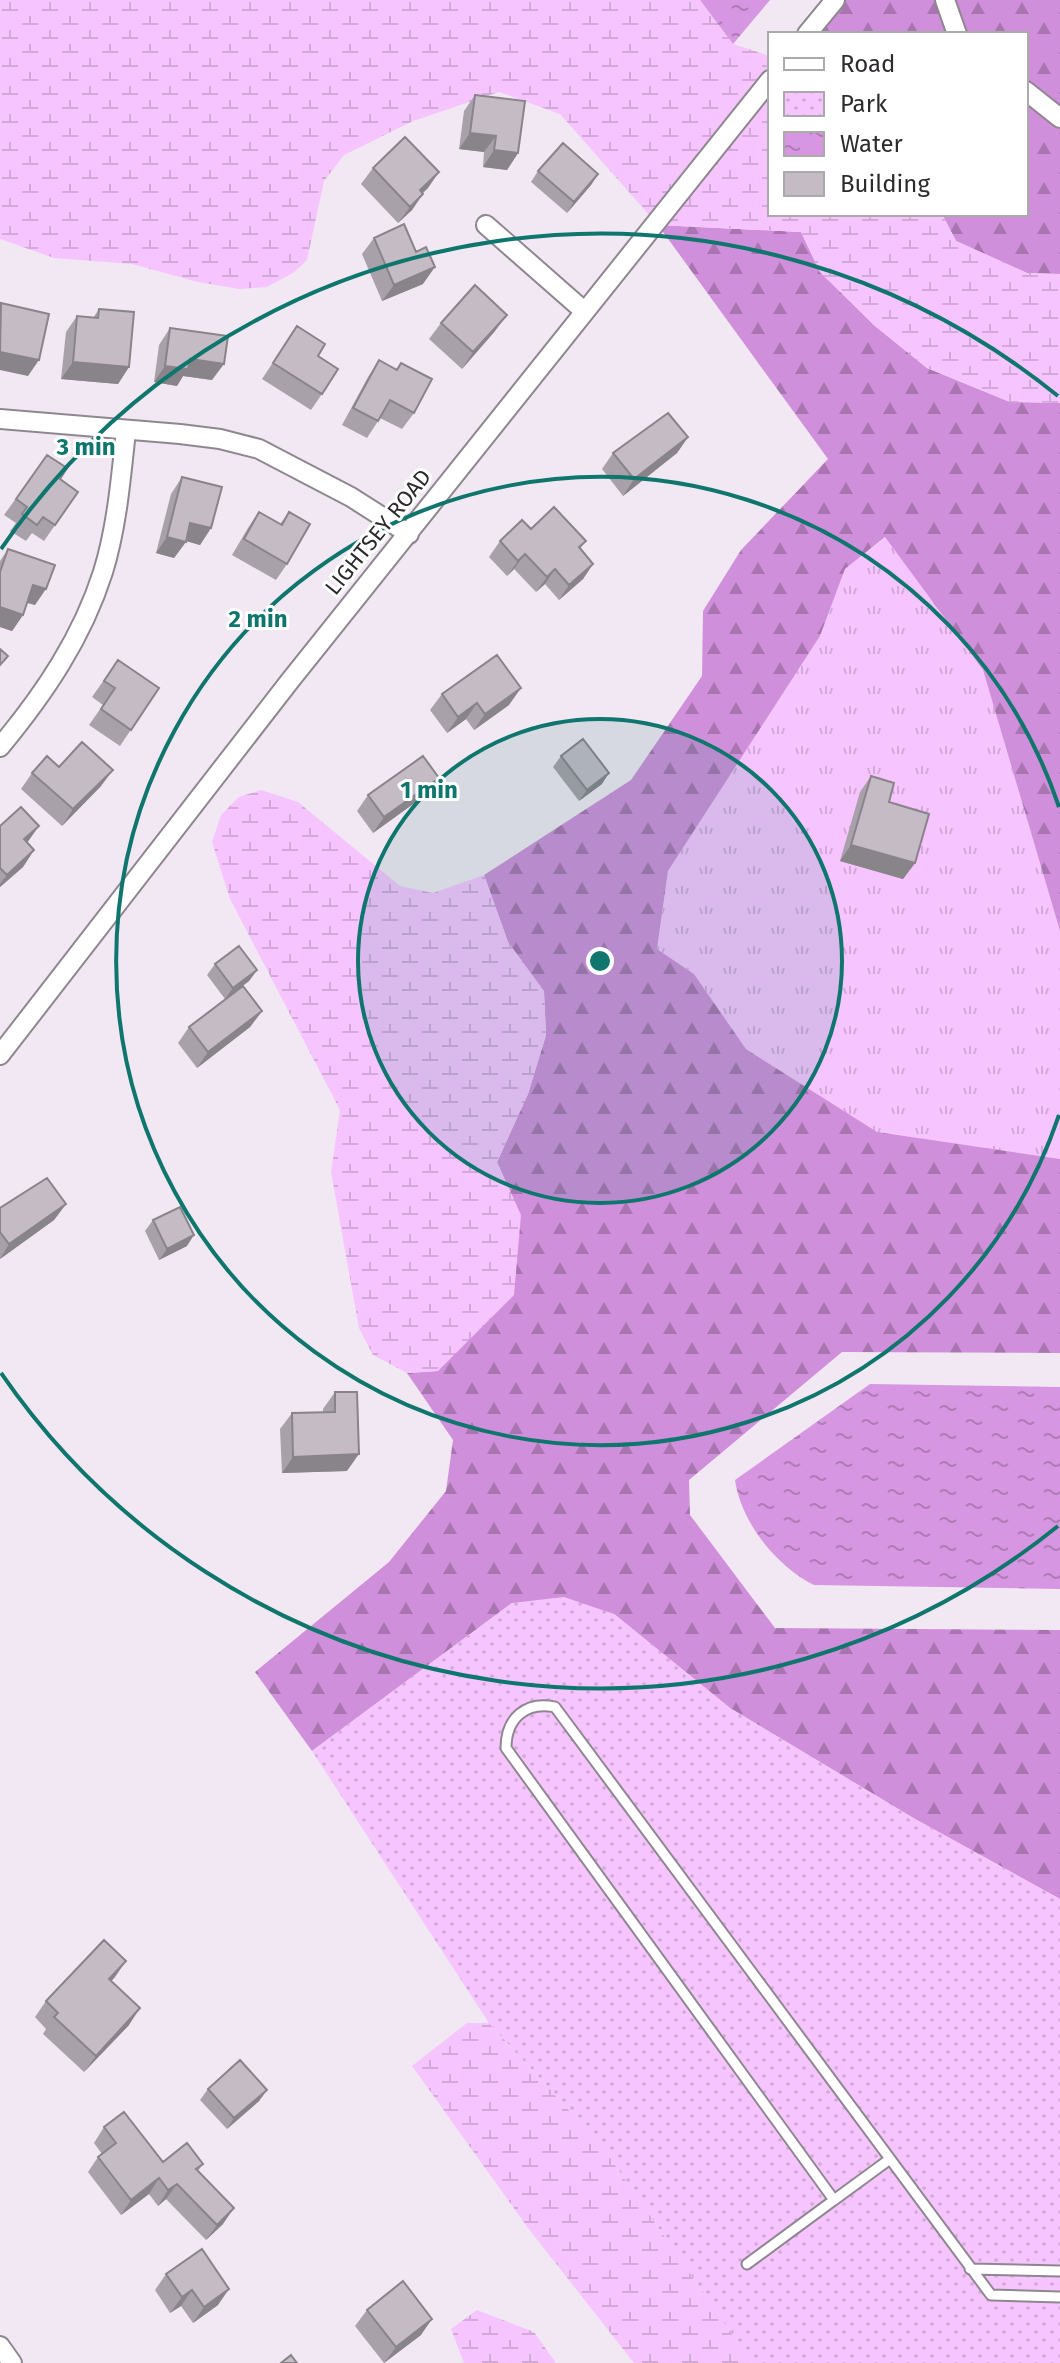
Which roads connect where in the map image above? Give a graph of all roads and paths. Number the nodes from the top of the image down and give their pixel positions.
1 (835, 0) edge
2 (945, 0) edge
3 (809, 32) edge
4 (956, 32) edge
5 (768, 82) edge
6 (1028, 93) edge
7 (1060, 118) edge
8 (486, 225) dead end
9 (584, 311) junction
10 (0, 419) edge
11 (126, 431) junction
12 (409, 534) junction
13 (0, 747) edge
14 (0, 1055) edge
15 (890, 2159) junction
16 (834, 2200) junction
17 (747, 2264) dead end
18 (970, 2269) junction
19 (1060, 2271) edge
20 (1060, 2297) edge
21 (0, 2346) edge
22 (12, 2363) edge

1 - 3 street
2 - 4 street
5 - 9 street, LIGHTSEY ROAD
6 - 7 street
8 - 9 street
9 - 12 street, LIGHTSEY ROAD
10 - 11 street
11 - 12 street
11 - 13 street
12 - 14 street, LIGHTSEY ROAD
15 - 16 lane
15 - 16 lane
15 - 18 lane
16 - 17 lane
18 - 19 lane
18 - 20 lane
21 - 22 street

